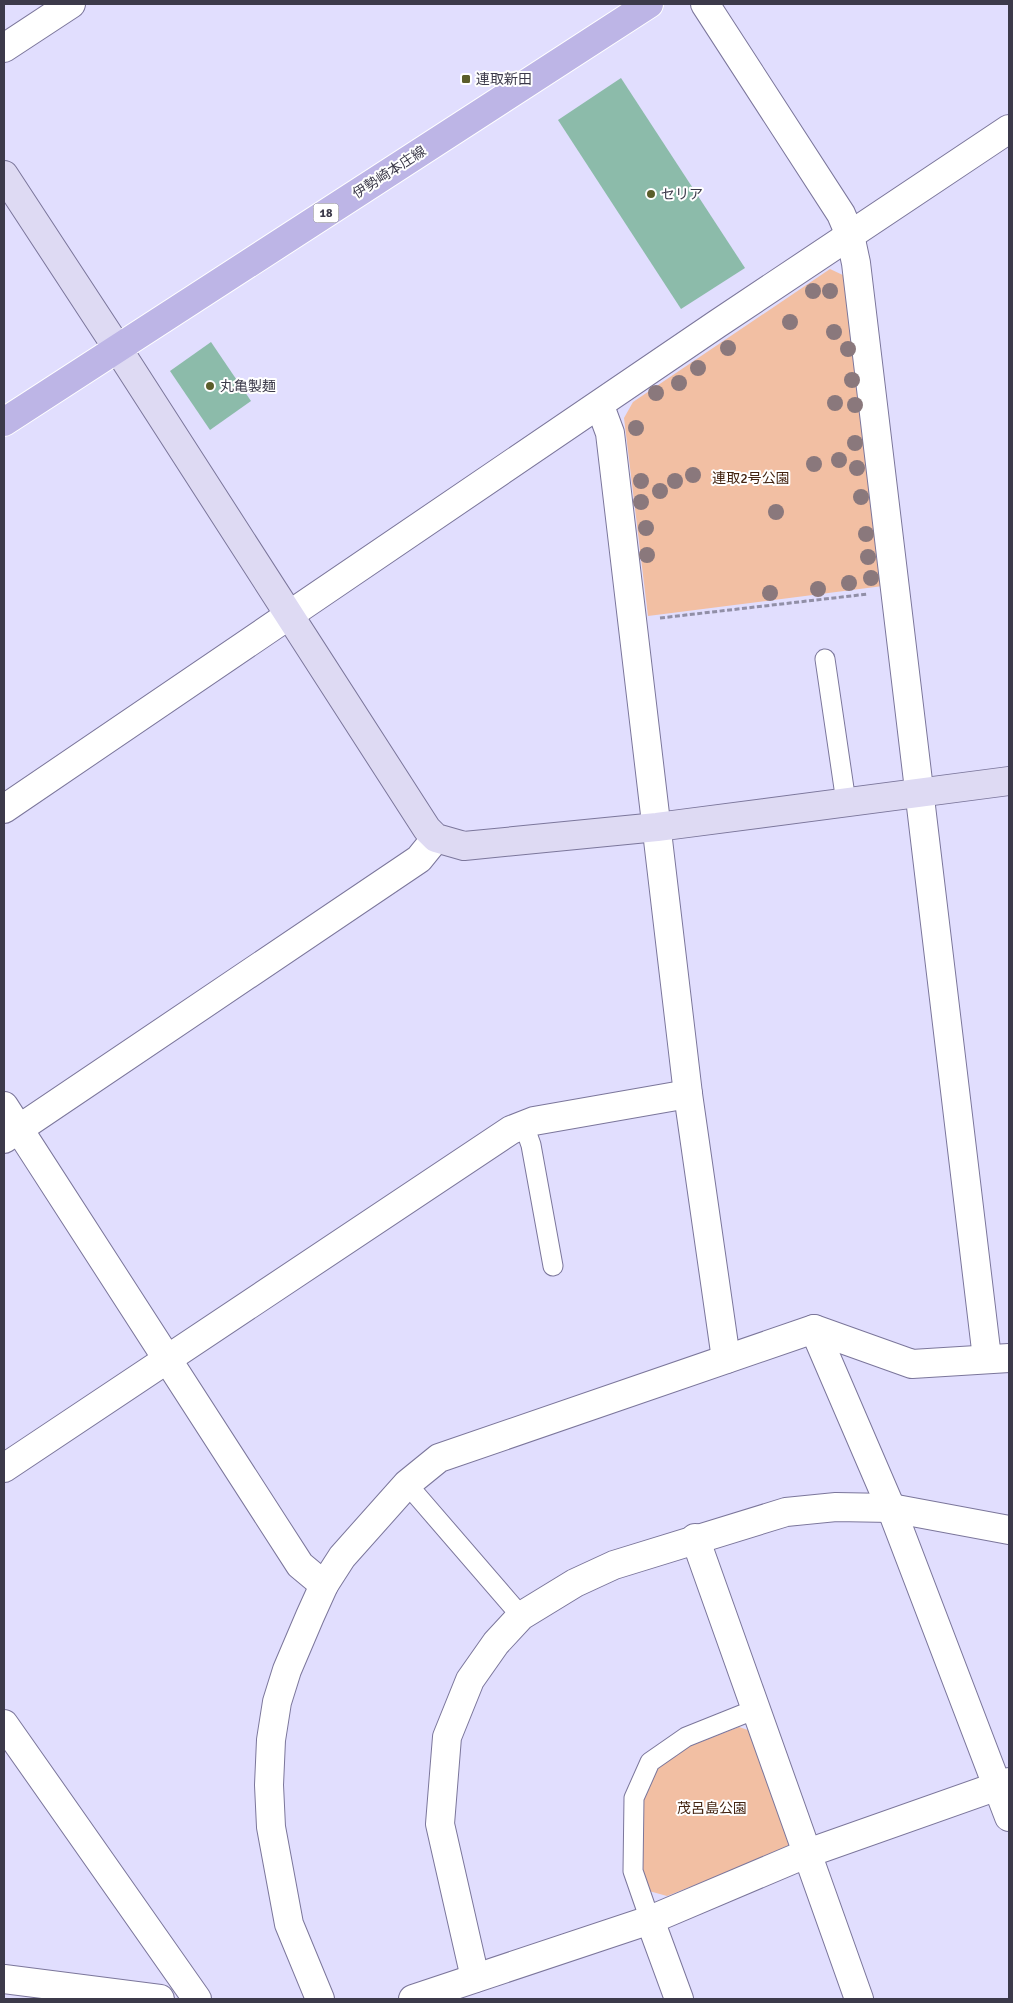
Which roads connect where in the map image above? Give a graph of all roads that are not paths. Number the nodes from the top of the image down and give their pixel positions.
1 (71, 4) edge
2 (648, 4) edge
3 (705, 4) edge
4 (4, 48) edge
5 (1009, 129) edge
6 (4, 175) edge
7 (850, 235) junction
8 (118, 348) junction
9 (600, 406) junction
10 (4, 422) edge
11 (290, 615) junction
12 (825, 659) dead end
13 (1009, 781) edge
14 (921, 794) junction
15 (846, 802) junction
16 (4, 809) edge
17 (657, 826) junction
18 (436, 838) junction
19 (688, 1094) junction
20 (4, 1106) edge
21 (524, 1125) junction
22 (11, 1134) edge
23 (553, 1266) dead end
24 (814, 1329) junction
25 (998, 1358) edge
26 (726, 1359) junction
27 (168, 1360) junction
28 (4, 1468) edge
29 (407, 1484) junction
30 (891, 1508) junction
31 (1009, 1530) edge
32 (695, 1538) junction
33 (324, 1585) junction
34 (521, 1616) junction
35 (756, 1709) junction
36 (4, 1724) edge
37 (1004, 1784) edge
38 (1009, 1817) edge
39 (808, 1853) junction
40 (650, 1920) junction
41 (475, 1978) junction
42 (4, 1979) edge
43 (160, 1999) edge
44 (197, 1999) edge
45 (320, 1999) edge
46 (413, 1999) edge
47 (679, 1999) edge
48 (859, 1999) edge

1 - 4 street
2 - 8 main road, 伊勢崎本庄線 / 18
3 - 7 street
5 - 7 street
6 - 8 street
7 - 9 street
7 - 14 street
8 - 10 main road, 伊勢崎本庄線 / 18
8 - 11 street
9 - 11 street
9 - 17 street
11 - 16 street
11 - 18 street
12 - 15 lane
13 - 14 street
14 - 15 street
14 - 25 street
15 - 17 street
17 - 18 street
17 - 19 street
18 - 22 street
19 - 21 street
19 - 26 street
20 - 22 street
21 - 23 lane
21 - 27 street
22 - 27 street
24 - 25 street
24 - 26 street
24 - 30 street
26 - 29 street
27 - 28 street
27 - 33 street
29 - 33 street
29 - 34 lane
30 - 31 street
30 - 32 street
30 - 37 street
32 - 34 street
32 - 35 street
33 - 45 street
34 - 41 street
35 - 39 street
35 - 40 lane
36 - 44 street
37 - 38 street
37 - 39 street
39 - 40 street
39 - 48 street
40 - 41 street
40 - 47 street
41 - 46 street
42 - 43 street

